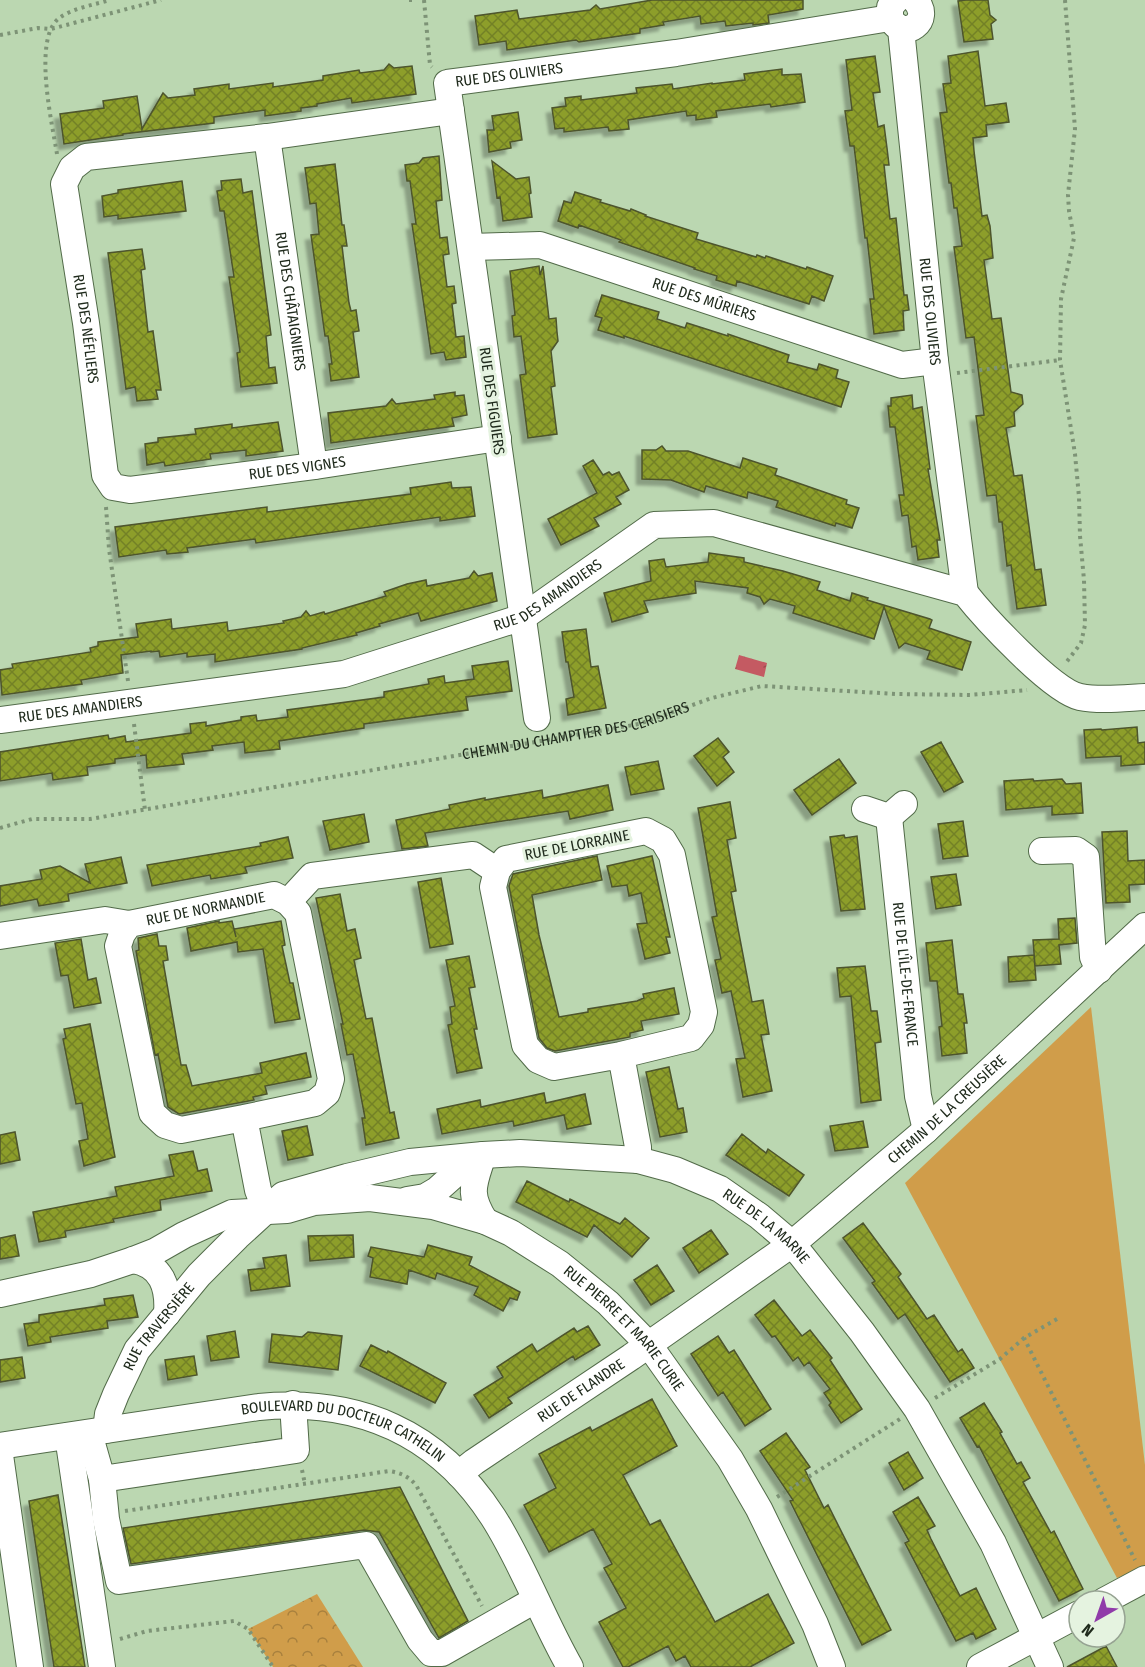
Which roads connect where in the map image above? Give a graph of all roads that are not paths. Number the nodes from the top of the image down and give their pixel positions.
1 (915, 0) edge
2 (896, 16) edge
3 (447, 83) joint
4 (451, 111) junction
5 (267, 137) junction
6 (64, 184) joint
7 (471, 247) junction
8 (936, 368) junction
9 (498, 438) junction
10 (314, 466) junction
11 (105, 475) joint
12 (964, 593) junction
13 (523, 617) junction
14 (1145, 697) edge
15 (537, 718) dead end
16 (0, 720) edge
17 (886, 810) dead end
18 (1042, 851) dead end
19 (497, 871) junction
20 (288, 902) junction
21 (129, 924) junction
22 (1145, 926) edge
23 (0, 936) edge
24 (1099, 969) junction
25 (621, 1055) junction
26 (244, 1118) junction
27 (926, 1130) junction
28 (483, 1155) junction
29 (638, 1160) junction
30 (443, 1170) junction
31 (403, 1201) junction
32 (266, 1211) junction
33 (480, 1213) junction
34 (237, 1237) junction
35 (792, 1244) junction
36 (145, 1256) junction
37 (0, 1294) edge
38 (168, 1314) junction
39 (649, 1345) junction
40 (293, 1404) junction
41 (88, 1433) junction
42 (0, 1446) edge
43 (0, 1455) edge
44 (459, 1474) junction
45 (102, 1479) junction
46 (1145, 1580) edge
47 (1127, 1589) edge
48 (536, 1600) junction
49 (1067, 1620) edge
50 (1037, 1636) junction
51 (101, 1656) edge
52 (30, 1667) edge
53 (570, 1667) edge
54 (832, 1667) edge
55 (981, 1667) edge
56 (1050, 1667) edge

1 - 2 street
2 - 3 street, RUE DES OLIVIERS
2 - 8 street, RUE DES OLIVIERS
3 - 4 street, RUE DES FIGUIERS
4 - 5 street, RUE DES OLIVIERS
4 - 7 street, RUE DES FIGUIERS
5 - 6 street, RUE DES OLIVIERS
5 - 10 street, RUE DES CHÂTAIGNIERS
6 - 11 street, RUE DES NÉFLIERS
7 - 8 street, RUE DES MÛRIERS
7 - 9 street, RUE DES FIGUIERS
8 - 12 street, RUE DES OLIVIERS
9 - 10 street, RUE DES VIGNES
9 - 13 street, RUE DES FIGUIERS
10 - 11 street, RUE DES VIGNES
12 - 13 street, RUE DES AMANDIERS
12 - 14 street
13 - 15 street, RUE DES FIGUIERS
13 - 16 street, RUE DES AMANDIERS
17 - 27 street, RUE DE L'ÎLE-DE-FRANCE
18 - 24 street
19 - 20 street
19 - 25 street, RUE DE LORRAINE
19 - 25 street, RUE DE LORRAINE
20 - 21 street, RUE DE NORMANDIE
20 - 26 street, RUE DE NORMANDIE
21 - 23 street
21 - 26 street, RUE DE NORMANDIE
22 - 24 street, CHEMIN DE LA CREUSIÈRE
24 - 27 street, CHEMIN DE LA CREUSIÈRE
25 - 29 street
26 - 32 street
27 - 35 street, CHEMIN DE LA CREUSIÈRE
28 - 29 street, RUE DE LA MARNE
28 - 30 street, RUE DE LA MARNE
28 - 33 street
29 - 35 street, RUE DE LA MARNE
30 - 31 street
30 - 32 street, RUE DE LA MARNE
30 - 33 street
31 - 32 street, RUE PIERRE ET MARIE CURIE
31 - 33 street, RUE PIERRE ET MARIE CURIE
32 - 34 street, RUE PIERRE ET MARIE CURIE
32 - 36 street, RUE PIERRE ET MARIE CURIE
33 - 39 street, RUE PIERRE ET MARIE CURIE
34 - 36 street, RUE PIERRE ET MARIE CURIE
34 - 38 street, RUE TRAVERSIÈRE
35 - 39 street, RUE DE FLANDRE
35 - 50 street, RUE DE LA MARNE
36 - 37 street, RUE PIERRE ET MARIE CURIE
36 - 38 street
38 - 41 street, RUE TRAVERSIÈRE
39 - 44 street, RUE DE FLANDRE
39 - 54 street, RUE PIERRE ET MARIE CURIE
40 - 41 street, BOULEVARD DU DOCTEUR CATHELIN
40 - 44 street, BOULEVARD DU DOCTEUR CATHELIN
40 - 45 street
41 - 42 street, BOULEVARD DU DOCTEUR CATHELIN
41 - 45 street
41 - 51 street
43 - 52 street
44 - 48 street, BOULEVARD DU DOCTEUR CATHELIN
45 - 48 street
46 - 47 street
48 - 53 street, BOULEVARD DU DOCTEUR CATHELIN
49 - 50 street
50 - 55 street
50 - 56 street, RUE DE LA MARNE

